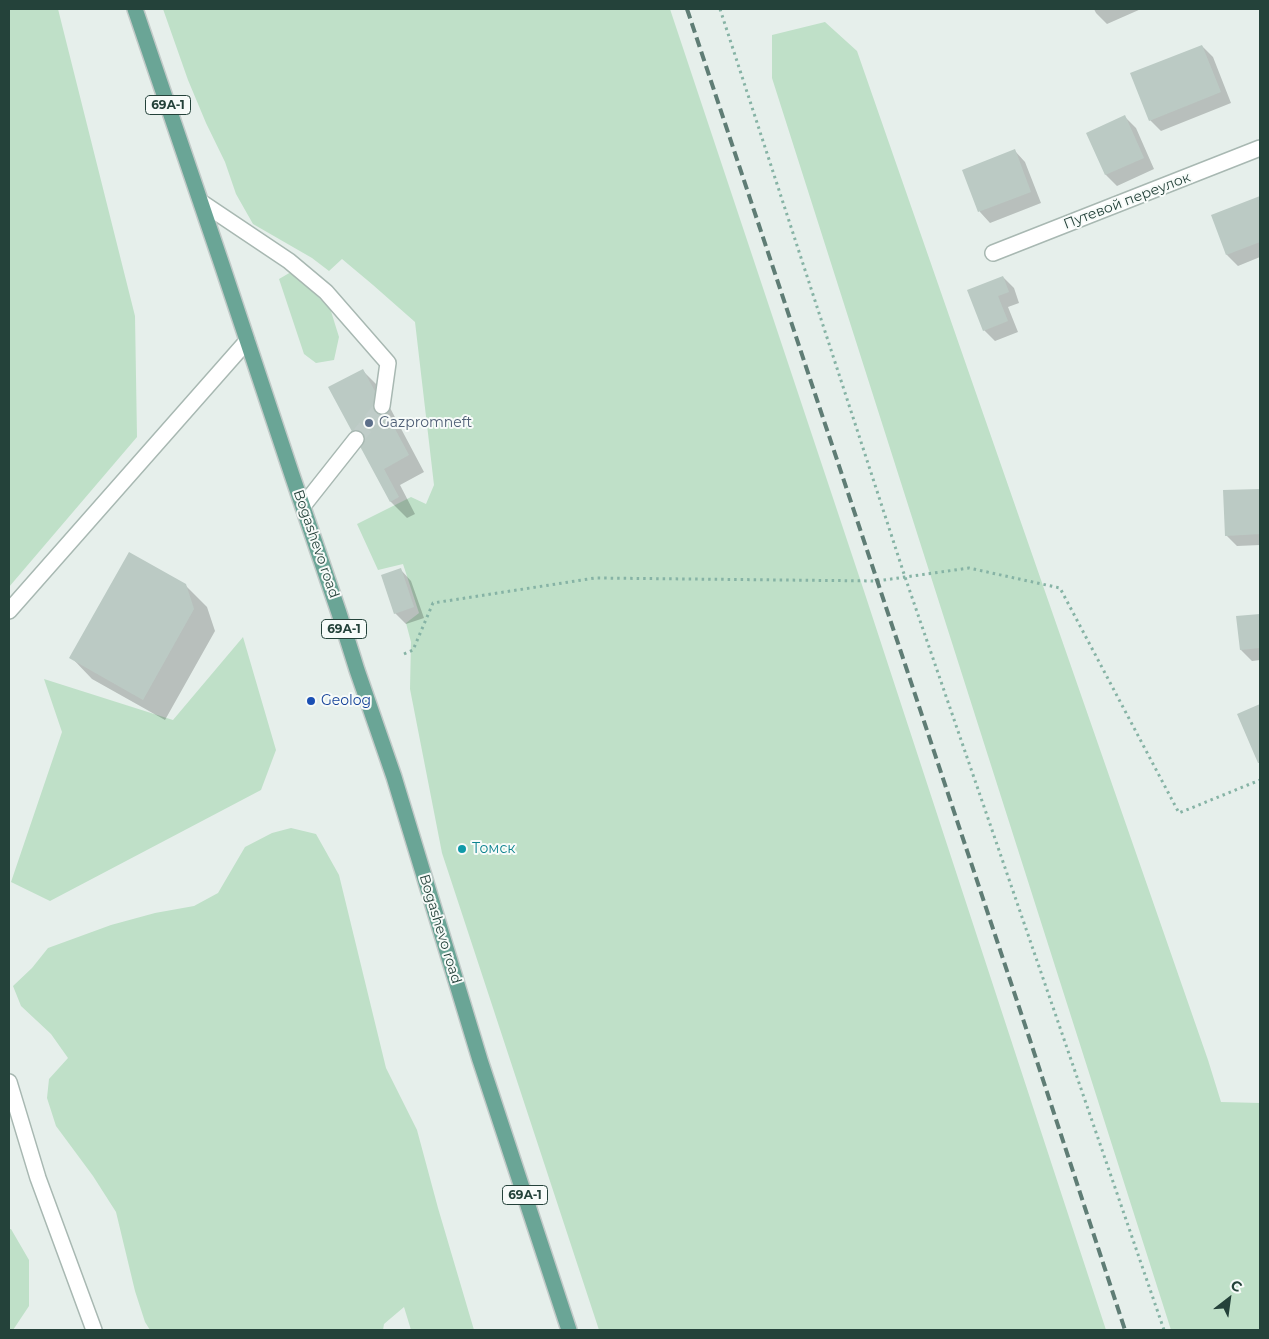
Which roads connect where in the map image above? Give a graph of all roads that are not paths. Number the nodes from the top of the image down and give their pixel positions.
1 (135, 9) edge
2 (1260, 148) edge
3 (201, 202) junction
4 (993, 253) dead end
5 (247, 341) junction
6 (382, 406) tunnel mouth
7 (356, 439) tunnel mouth
8 (303, 506) junction
9 (9, 611) edge
10 (9, 1082) edge
11 (94, 1330) edge
12 (570, 1330) edge

1 - 3 main road, 69А-1
2 - 4 street, Путевой переулок
3 - 5 main road, Bogashevo road / 69А-1
3 - 6 street
5 - 8 main road, Bogashevo road / 69А-1
5 - 9 street
7 - 8 street
8 - 12 main road, Bogashevo road / 69А-1
10 - 11 street

